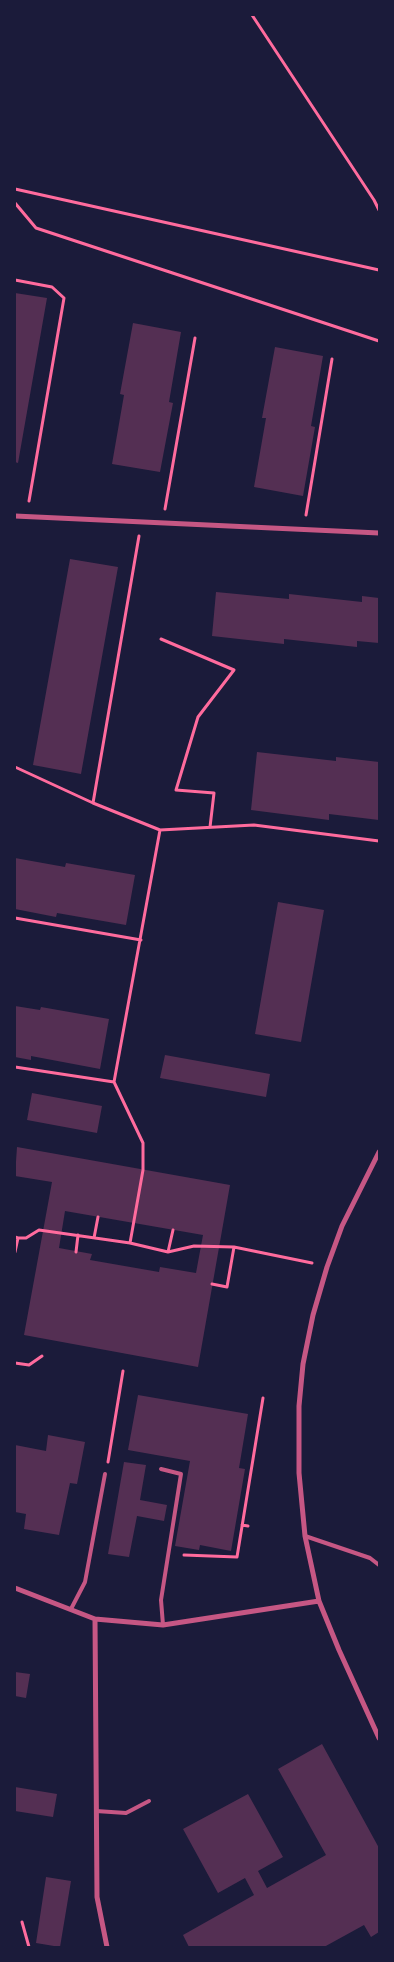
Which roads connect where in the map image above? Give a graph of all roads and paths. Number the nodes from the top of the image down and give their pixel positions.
1 (252, 15) edge
2 (15, 189) edge
3 (374, 200) junction
4 (15, 202) edge
5 (379, 204) edge
6 (379, 210) edge
7 (379, 270) edge
8 (15, 280) edge
9 (195, 338) dead end
10 (379, 341) edge
11 (332, 359) dead end
12 (15, 516) edge
13 (26, 517) junction
14 (141, 521) junction
15 (163, 522) junction
16 (303, 530) junction
17 (379, 533) edge
18 (161, 639) dead end
19 (15, 767) edge
20 (93, 803) junction
21 (210, 827) junction
22 (160, 830) junction
23 (379, 841) edge
24 (15, 918) edge
25 (141, 940) junction
26 (15, 1067) edge
27 (114, 1082) junction
28 (379, 1152) edge
29 (98, 1217) dead end
30 (173, 1230) dead end
31 (78, 1235) junction
32 (16, 1238) edge
33 (94, 1238) junction
34 (130, 1243) junction
35 (234, 1247) junction
36 (15, 1252) edge
37 (76, 1252) dead end
38 (168, 1252) junction
39 (327, 1267) junction
40 (212, 1284) dead end
41 (42, 1356) dead end
42 (15, 1363) edge
43 (124, 1371) dead end
44 (263, 1398) dead end
45 (161, 1469) dead end
46 (105, 1474) joint
47 (242, 1525) junction
48 (248, 1526) dead end
49 (305, 1536) junction
50 (168, 1554) junction
51 (379, 1565) edge
52 (15, 1588) edge
53 (319, 1600) junction
54 (71, 1609) junction
55 (95, 1619) junction
56 (163, 1625) junction
57 (379, 1738) edge
58 (149, 1801) dead end
59 (96, 1811) junction
60 (22, 1922) dead end
61 (29, 1947) edge
62 (107, 1947) edge

1 - 3 path
2 - 7 path
3 - 5 path
3 - 6 path
4 - 10 path
8 - 13 path
9 - 15 path
11 - 16 path
12 - 13 street
13 - 14 street
14 - 15 street
14 - 20 path
15 - 16 street
16 - 17 street
18 - 21 path
19 - 20 path
20 - 22 path
21 - 22 path
21 - 23 path
22 - 25 path
24 - 25 path
25 - 27 path
26 - 27 path
27 - 34 path
28 - 39 street
29 - 33 path
30 - 38 path
31 - 32 path
31 - 33 path
31 - 37 path
32 - 36 path
33 - 34 path
34 - 38 path
35 - 38 path
35 - 39 path
35 - 40 path
39 - 49 street
41 - 42 path
43 - 46 path
44 - 47 path
45 - 50 lane
46 - 54 lane
47 - 48 path
47 - 50 path
49 - 51 lane
49 - 53 street
50 - 56 lane
52 - 54 street
53 - 56 street
53 - 57 street
54 - 55 street
55 - 56 street
55 - 59 street
58 - 59 lane
59 - 62 street
60 - 61 path

